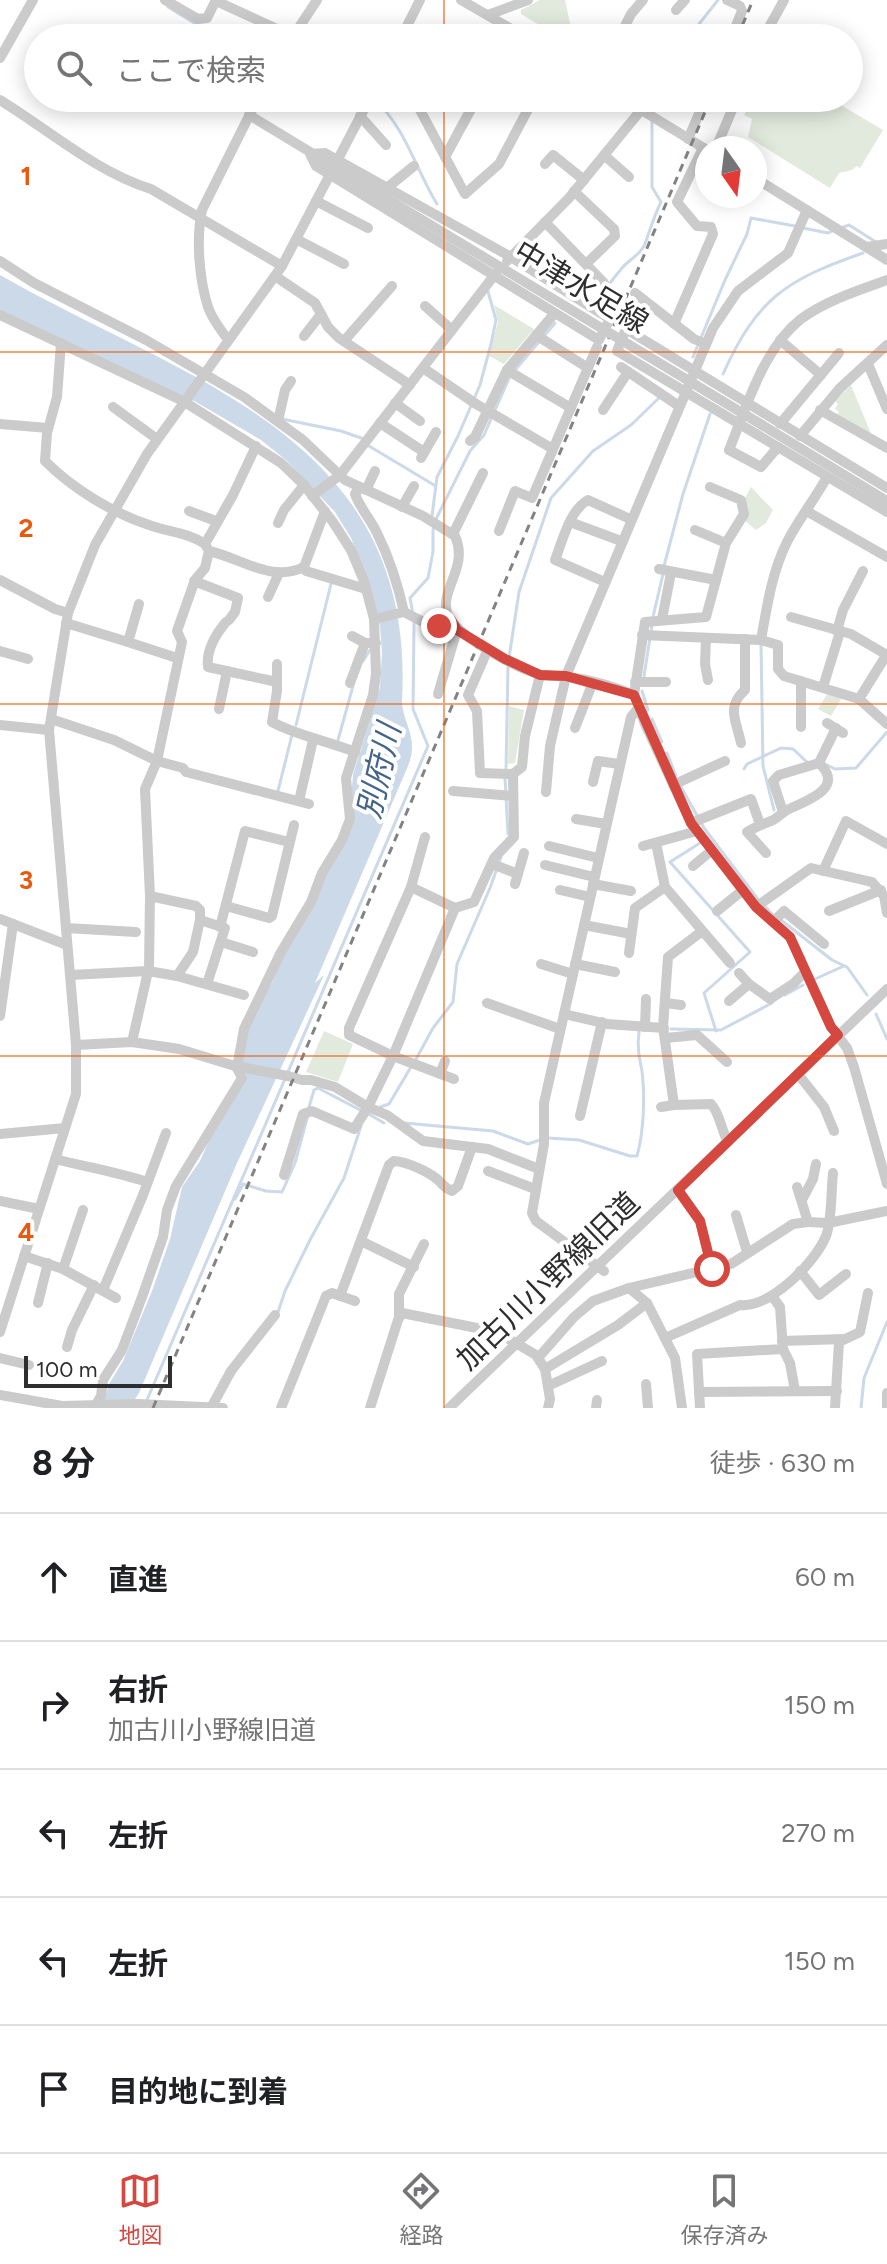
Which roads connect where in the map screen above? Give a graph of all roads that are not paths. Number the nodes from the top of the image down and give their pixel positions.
1 (33, 0) edge
2 (165, 0) edge
3 (216, 0) edge
4 (317, 0) edge
5 (420, 0) edge
6 (461, 0) edge
7 (528, 0) edge
8 (643, 0) edge
9 (685, 0) edge
10 (727, 0) edge
11 (784, 0) edge
12 (676, 10) dead end
13 (488, 15) junction
14 (267, 24) edge
15 (301, 24) edge
16 (408, 24) edge
17 (499, 24) edge
18 (626, 24) edge
19 (737, 24) edge
20 (771, 24) edge
21 (0, 58) edge
22 (0, 100) edge
23 (251, 112) edge
24 (362, 112) edge
25 (421, 112) edge
26 (469, 112) edge
27 (527, 112) edge
28 (639, 112) edge
29 (644, 112) edge
30 (700, 112) edge
31 (731, 112) edge
32 (249, 115) junction
33 (360, 116) junction
34 (721, 136) edge
35 (688, 139) junction
36 (695, 143) edge
37 (386, 145) dead end
38 (310, 154) junction
39 (604, 155) junction
40 (445, 157) junction
41 (545, 164) dead end
42 (414, 166) dead end
43 (334, 167) junction
44 (695, 168) edge
45 (629, 177) dead end
46 (584, 180) junction
47 (767, 185) edge
48 (388, 187) junction
49 (574, 191) junction
50 (316, 201) junction
51 (807, 210) junction
52 (200, 218) junction
53 (545, 222) junction
54 (368, 228) dead end
55 (296, 239) junction
56 (887, 244) edge
57 (867, 247) junction
58 (511, 257) junction
59 (887, 260) edge
60 (0, 261) edge
61 (344, 264) dead end
62 (586, 264) junction
63 (282, 266) junction
64 (275, 276) junction
65 (493, 276) junction
66 (887, 280) edge
67 (604, 283) dead end
68 (392, 286) dead end
69 (635, 293) dead end
70 (425, 306) dead end
71 (321, 314) junction
72 (554, 314) junction
73 (0, 315) edge
74 (674, 324) junction
75 (452, 330) junction
76 (304, 336) dead end
77 (540, 338) junction
78 (228, 340) junction
79 (780, 340) junction
80 (344, 341) junction
81 (701, 342) junction
82 (61, 343) junction
83 (887, 345) edge
84 (597, 347) dead end
85 (839, 353) dead end
86 (868, 364) junction
87 (423, 368) junction
88 (588, 368) junction
89 (695, 370) junction
90 (511, 372) junction
91 (205, 373) junction
92 (821, 375) junction
93 (291, 381) dead end
94 (410, 385) junction
95 (685, 392) junction
96 (183, 401) junction
97 (395, 403) junction
98 (748, 405) junction
99 (679, 406) junction
100 (113, 407) dead end
101 (571, 408) junction
102 (887, 409) edge
103 (603, 410) dead end
104 (820, 410) junction
105 (492, 413) junction
106 (278, 421) junction
107 (420, 421) dead end
108 (380, 423) junction
109 (0, 424) edge
110 (740, 424) junction
111 (780, 424) junction
112 (48, 428) junction
113 (436, 432) dead end
114 (800, 436) junction
115 (157, 439) junction
116 (470, 441) dead end
117 (256, 446) junction
118 (778, 447) junction
119 (887, 448) edge
120 (553, 449) junction
121 (375, 471) dead end
122 (483, 473) dead end
123 (340, 475) junction
124 (827, 477) junction
125 (304, 485) junction
126 (414, 486) dead end
127 (711, 486) dead end
128 (363, 488) junction
129 (887, 488) edge
130 (312, 496) junction
131 (887, 501) edge
132 (402, 507) junction
133 (116, 509) junction
134 (189, 511) dead end
135 (325, 511) junction
136 (808, 512) junction
137 (887, 512) edge
138 (630, 519) junction
139 (216, 521) junction
140 (570, 522) junction
141 (278, 523) dead end
142 (695, 530) dead end
143 (499, 531) dead end
144 (453, 534) junction
145 (621, 541) junction
146 (726, 543) junction
147 (207, 548) junction
148 (887, 557) edge
149 (304, 567) junction
150 (659, 569) dead end
151 (863, 571) dead end
152 (279, 573) junction
153 (671, 573) junction
154 (716, 580) junction
155 (194, 581) junction
156 (605, 582) junction
157 (1, 584) edge
158 (366, 589) junction
159 (268, 597) dead end
160 (139, 604) dead end
161 (404, 612) junction
162 (791, 617) dead end
163 (67, 618) junction
164 (374, 619) junction
165 (662, 619) junction
166 (454, 625) junction
167 (838, 632) junction
168 (642, 635) junction
169 (352, 636) dead end
170 (706, 638) junction
171 (745, 639) junction
172 (761, 640) junction
173 (128, 642) junction
174 (371, 643) junction
175 (488, 649) junction
176 (0, 651) edge
177 (887, 654) edge
178 (177, 658) junction
179 (28, 659) dead end
180 (277, 664) dead end
181 (227, 671) junction
182 (540, 675) junction
183 (566, 676) junction
184 (708, 680) dead end
185 (801, 681) junction
186 (277, 682) junction
187 (593, 682) junction
188 (640, 682) junction
189 (666, 682) dead end
190 (350, 683) dead end
191 (823, 687) junction
192 (438, 694) dead end
193 (634, 695) junction
194 (859, 699) junction
195 (639, 707) junction
196 (219, 709) dead end
197 (798, 719) dead end
198 (50, 724) junction
199 (887, 724) edge
200 (0, 725) edge
201 (575, 728) dead end
202 (835, 728) dead end
203 (743, 735) dead end
204 (313, 740) junction
205 (355, 752) junction
206 (157, 761) junction
207 (819, 763) junction
208 (619, 764) junction
209 (722, 766) dead end
210 (507, 774) junction
211 (591, 774) dead end
212 (673, 785) junction
213 (453, 791) dead end
214 (546, 792) dead end
215 (508, 795) junction
216 (783, 812) junction
217 (576, 819) dead end
218 (606, 824) junction
219 (760, 824) junction
220 (294, 825) dead end
221 (693, 825) junction
222 (425, 837) dead end
223 (289, 842) junction
224 (656, 843) junction
225 (887, 844) edge
226 (409, 846) dead end
227 (549, 846) dead end
228 (643, 846) dead end
229 (422, 850) junction
230 (712, 850) junction
231 (524, 853) dead end
232 (766, 853) dead end
233 (598, 858) junction
234 (545, 865) dead end
235 (496, 866) junction
236 (693, 866) dead end
237 (823, 871) junction
238 (594, 880) junction
239 (411, 887) junction
240 (665, 887) junction
241 (560, 890) dead end
242 (743, 890) junction
243 (881, 890) junction
244 (631, 891) dead end
245 (150, 896) junction
246 (590, 897) junction
247 (760, 904) junction
248 (226, 906) junction
249 (455, 908) junction
250 (717, 911) dead end
251 (829, 911) dead end
252 (887, 913) edge
253 (0, 919) edge
254 (777, 919) junction
255 (200, 920) junction
256 (13, 924) junction
257 (584, 925) junction
258 (220, 927) junction
259 (66, 928) junction
260 (136, 932) dead end
261 (701, 932) junction
262 (626, 933) dead end
263 (221, 942) junction
264 (824, 944) dead end
265 (67, 945) junction
266 (253, 952) dead end
267 (629, 953) dead end
268 (730, 963) dead end
269 (541, 964) dead end
270 (574, 969) junction
271 (148, 971) junction
272 (615, 972) dead end
273 (739, 973) dead end
274 (70, 975) junction
275 (177, 976) junction
276 (808, 979) junction
277 (207, 984) junction
278 (749, 984) junction
279 (887, 989) edge
280 (244, 995) dead end
281 (646, 999) dead end
282 (729, 1001) dead end
283 (487, 1003) dead end
284 (666, 1003) junction
285 (681, 1005) dead end
286 (564, 1014) junction
287 (0, 1016) edge
288 (602, 1022) junction
289 (645, 1027) junction
290 (560, 1029) junction
291 (838, 1035) junction
292 (132, 1042) junction
293 (663, 1042) junction
294 (76, 1045) junction
295 (393, 1056) junction
296 (445, 1061) dead end
297 (727, 1062) dead end
298 (440, 1074) junction
299 (798, 1074) junction
300 (454, 1079) dead end
301 (674, 1105) junction
302 (661, 1107) dead end
303 (369, 1108) junction
304 (580, 1116) dead end
305 (818, 1127) dead end
306 (65, 1128) junction
307 (166, 1133) dead end
308 (0, 1134) edge
309 (728, 1142) junction
310 (472, 1147) junction
311 (55, 1159) junction
312 (816, 1164) dead end
313 (539, 1169) junction
314 (488, 1171) dead end
315 (833, 1173) dead end
316 (284, 1175) dead end
317 (147, 1182) junction
318 (887, 1184) edge
319 (797, 1187) dead end
320 (535, 1189) junction
321 (678, 1190) junction
322 (802, 1200) junction
323 (0, 1201) edge
324 (39, 1209) junction
325 (83, 1210) dead end
326 (887, 1211) edge
327 (736, 1215) dead end
328 (808, 1222) junction
329 (828, 1223) junction
330 (361, 1241) junction
331 (424, 1244) dead end
332 (747, 1252) junction
333 (24, 1256) junction
334 (48, 1263) junction
335 (414, 1267) junction
336 (63, 1269) junction
337 (601, 1269) junction
338 (712, 1269) junction
339 (800, 1271) junction
340 (846, 1274) dead end
341 (99, 1288) junction
342 (629, 1288) junction
343 (868, 1293) dead end
344 (340, 1296) junction
345 (772, 1296) junction
346 (116, 1298) dead end
347 (355, 1301) dead end
348 (38, 1303) dead end
349 (647, 1303) junction
350 (275, 1315) dead end
351 (399, 1316) junction
352 (0, 1332) edge
353 (665, 1338) junction
354 (844, 1339) junction
355 (515, 1345) junction
356 (783, 1345) junction
357 (67, 1347) dead end
358 (0, 1358) edge
359 (538, 1358) junction
360 (602, 1361) dead end
361 (29, 1365) dead end
362 (545, 1369) junction
363 (646, 1385) dead end
364 (548, 1386) junction
365 (795, 1391) junction
366 (837, 1391) junction
367 (699, 1392) junction
368 (887, 1393) edge
369 (0, 1395) edge
370 (95, 1406) edge
371 (137, 1406) edge
372 (62, 1407) edge
373 (217, 1407) edge
374 (281, 1408) edge
375 (370, 1408) edge
376 (449, 1408) edge
377 (548, 1408) edge
378 (648, 1408) edge
379 (682, 1408) edge
380 (700, 1408) edge
381 (835, 1408) edge
382 (887, 1408) edge

1 - 21 street
2 - 3 street
3 - 14 street
4 - 15 street
5 - 16 street
6 - 13 street
7 - 13 street
8 - 18 street
9 - 12 street
10 - 19 street
11 - 20 street
13 - 17 street
22 - 52 street
23 - 32 street
24 - 33 street
25 - 40 street
26 - 40 street
27 - 40 street
28 - 39 street
29 - 35 street
30 - 35 street
31 - 34 street
32 - 38 street
32 - 52 street
33 - 37 street
33 - 43 street
35 - 36 street
38 - 43 street
38 - 43 street
39 - 45 street
39 - 46 street
41 - 46 street
42 - 48 street
43 - 48 street
43 - 50 street
43 - 65 street
43 - 131 street, 中津水足線, bridge
44 - 74 street
46 - 49 street
47 - 51 street
48 - 58 street
49 - 53 street
49 - 62 street
50 - 54 street
50 - 55 street
51 - 57 street
51 - 81 street
52 - 63 street
52 - 78 street
53 - 58 street
53 - 62 street
55 - 61 street
55 - 63 street
56 - 57 street
57 - 59 street
58 - 65 street
58 - 72 street
60 - 91 street
62 - 67 street
63 - 64 street
64 - 71 street
64 - 78 street
65 - 72 street
65 - 75 street
66 - 79 street
68 - 80 street
69 - 74 street
70 - 75 street
71 - 76 street
71 - 80 street
72 - 77 street
73 - 82 street
74 - 81 street
75 - 87 street
77 - 88 street
77 - 90 street
78 - 91 street
79 - 92 street
79 - 98 street
80 - 94 street
81 - 89 street
82 - 96 street
82 - 112 street
83 - 86 street
84 - 88 street
85 - 92 street
86 - 102 street
86 - 104 street
87 - 94 street
87 - 105 street
88 - 101 street
89 - 95 street
89 - 95 street
89 - 98 street
90 - 101 street
90 - 105 street
91 - 96 street
91 - 106 street
92 - 111 street
93 - 106 street
94 - 97 street
95 - 99 street
95 - 110 street
96 - 115 street
96 - 117 street
97 - 107 street
97 - 108 street
98 - 110 street
98 - 111 street
99 - 103 street
99 - 138 street
100 - 115 street
101 - 120 street
104 - 114 street
104 - 119 street
105 - 116 street
105 - 120 street
106 - 123 street
108 - 113 street
108 - 123 street
109 - 112 street
110 - 118 street
110 - 118 street
111 - 114 street
112 - 133 street
114 - 129 street
115 - 133 street
117 - 125 street
117 - 139 street
118 - 124 street
120 - 143 street
121 - 128 street
122 - 144 street
123 - 128 street
123 - 130 street
124 - 136 street
124 - 137 street
125 - 130 street
125 - 141 street
126 - 132 street
127 - 146 street
128 - 132 street
128 - 161 street
130 - 135 street
132 - 144 street
133 - 147 street
133 - 163 street
134 - 139 street
135 - 149 street
135 - 158 street
136 - 148 street
136 - 172 street
138 - 140 street
138 - 145 street
139 - 147 street
140 - 145 street
140 - 156 street
142 - 146 street
144 - 166 street
145 - 156 street
146 - 154 street
147 - 152 street
147 - 155 street
149 - 152 street
149 - 158 street
150 - 153 street
151 - 167 street
152 - 159 street
153 - 154 street
153 - 165 street
154 - 165 street
155 - 178 street
155 - 181 street
156 - 183 street
157 - 163 street
158 - 164 street
160 - 173 street
161 - 164 street
161 - 166 street
162 - 167 street
163 - 173 street
163 - 198 street
164 - 174 street
165 - 168 street
166 - 175 street
166 - 192 street
167 - 177 street
167 - 191 street
168 - 170 street
168 - 188 street
169 - 174 street
170 - 171 street
170 - 184 street
171 - 172 street
171 - 203 street
172 - 185 street
173 - 178 street
174 - 190 street
174 - 205 street
175 - 182 street
175 - 210 street
176 - 179 street
177 - 194 street
178 - 206 street
180 - 186 street
181 - 186 street
181 - 196 street
182 - 183 street
182 - 210 street
183 - 187 street
183 - 214 street
185 - 191 street
185 - 197 street
186 - 204 street
187 - 193 street
187 - 201 street
188 - 189 street
188 - 193 street
191 - 194 street
193 - 195 street
194 - 199 street
195 - 208 street
195 - 212 street
198 - 200 street
198 - 206 street
198 - 259 street
202 - 207 street
204 - 205 street
204 - 206 street
205 - 370 street
206 - 245 street
207 - 216 street
207 - 216 street
208 - 211 street
208 - 218 street
209 - 212 street
210 - 215 street
212 - 221 street
213 - 215 street
215 - 235 street
216 - 219 street
217 - 218 street
218 - 233 street
219 - 221 street
219 - 232 street
220 - 223 street
221 - 224 street
221 - 230 street
222 - 229 street
223 - 248 street
223 - 248 street
224 - 228 street
224 - 240 street
225 - 237 street
226 - 229 street
227 - 233 street
229 - 239 street
230 - 236 street
230 - 242 street
231 - 235 street
233 - 238 street
234 - 238 street
235 - 249 street
237 - 243 street
237 - 247 street
238 - 244 street
238 - 246 street
239 - 249 street
239 - 295 street
240 - 261 street
240 - 267 street
241 - 246 street
242 - 247 street
242 - 250 street
243 - 251 street
243 - 252 street
245 - 255 street
245 - 271 street
246 - 257 street
247 - 254 street
248 - 258 street
249 - 295 street
253 - 256 street
254 - 264 street
254 - 276 street
255 - 258 street
255 - 275 street
256 - 265 street
256 - 287 street
257 - 262 street
257 - 270 street
258 - 263 street
259 - 260 street
259 - 265 street
261 - 268 street
261 - 284 street
263 - 266 street
263 - 277 street
265 - 274 street
269 - 270 street
270 - 272 street
270 - 286 street
271 - 274 street
271 - 275 street
271 - 292 street
273 - 278 street
274 - 294 street
275 - 277 street
276 - 278 street
276 - 291 street
277 - 280 street
278 - 282 street
279 - 291 street, 加古川小野線旧道
281 - 289 street
283 - 290 street
284 - 285 street
284 - 293 street
286 - 288 street
286 - 290 street
288 - 289 street
288 - 304 street
289 - 293 street
290 - 313 street
291 - 299 street, 加古川小野線旧道
291 - 318 street
292 - 294 street
292 - 303 street, bridge
293 - 297 street
293 - 301 street
294 - 306 street
295 - 298 street
295 - 303 street
296 - 298 street
298 - 300 street
299 - 305 street
299 - 309 street, 加古川小野線旧道
301 - 302 street
301 - 309 street
303 - 310 street
303 - 316 street
306 - 308 street
306 - 311 street
307 - 317 street
309 - 321 street, 加古川小野線旧道
310 - 313 street
310 - 330 street
311 - 317 street
311 - 324 street
312 - 322 street
313 - 320 street
314 - 320 street
315 - 329 street
317 - 341 street
319 - 322 street
320 - 337 street
321 - 337 street, 加古川小野線旧道
321 - 338 street
322 - 328 street
323 - 324 street
324 - 333 street
325 - 336 street
326 - 329 street
327 - 332 street
328 - 329 street
328 - 332 street
329 - 339 street
330 - 335 street
330 - 344 street
331 - 335 street
332 - 338 street
333 - 334 street
333 - 352 street
334 - 336 street
334 - 348 street
335 - 351 street
336 - 341 street
337 - 355 street, 加古川小野線旧道
338 - 342 street
339 - 340 street
339 - 345 street
341 - 346 street
341 - 357 street
342 - 349 street
342 - 359 street
343 - 354 street
344 - 347 street
344 - 374 street
345 - 353 street
345 - 356 street
349 - 353 street
349 - 362 street
350 - 373 street
351 - 355 street
351 - 375 street
353 - 379 street
354 - 356 street
354 - 366 street
355 - 359 street
355 - 376 street, 加古川小野線旧道
356 - 365 street
356 - 367 street
358 - 361 street
359 - 362 street
360 - 364 street
362 - 364 street
363 - 378 street
364 - 377 street
365 - 366 street
365 - 367 street
366 - 381 street
367 - 380 street
368 - 382 street
369 - 372 street
370 - 371 street
370 - 372 street
371 - 373 street

